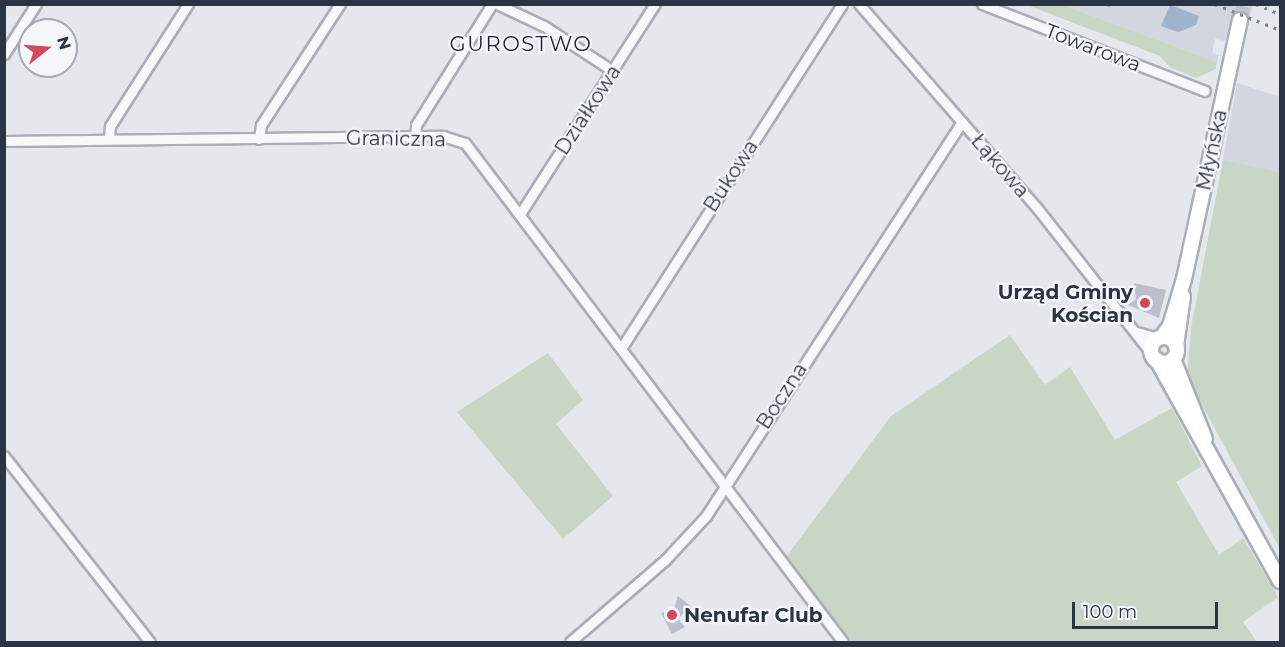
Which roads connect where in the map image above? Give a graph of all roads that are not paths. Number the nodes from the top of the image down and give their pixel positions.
1 (36, 4) edge
2 (188, 4) edge
3 (340, 4) edge
4 (492, 4) edge
5 (497, 4) edge
6 (655, 4) edge
7 (842, 4) edge
8 (859, 4) edge
9 (982, 4) edge
10 (1240, 20) tunnel mouth
11 (4, 54) edge
12 (613, 70) junction
13 (1204, 91) dead end
14 (962, 122) junction
15 (415, 137) junction
16 (259, 139) junction
17 (109, 140) junction
18 (4, 141) edge
19 (520, 214) junction
20 (1184, 279) junction
21 (1137, 332) junction
22 (1160, 337) junction
23 (622, 347) junction
24 (1175, 352) junction
25 (1154, 357) junction
26 (1209, 453) junction
27 (4, 456) edge
28 (726, 484) junction
29 (1281, 581) edge
30 (150, 642) edge
31 (570, 642) edge
32 (843, 642) edge

1 - 11 street
2 - 17 street
3 - 16 street
4 - 15 street
5 - 12 street
6 - 12 street, Działkowa
7 - 23 street, Bukowa
8 - 14 street, Łąkowa
9 - 13 street, Towarowa
10 - 20 street, Młyńska
12 - 19 street, Działkowa
14 - 21 street, Łąkowa
14 - 28 street, Boczna
15 - 16 street, Graniczna
15 - 19 street, Graniczna
16 - 17 street, Graniczna
17 - 18 street, Graniczna
19 - 23 street, Graniczna
20 - 22 street, Młyńska
20 - 24 street, Młyńska
21 - 22 street
21 - 25 street, Łąkowa
22 - 24 street
22 - 25 street, Młyńska
23 - 28 street, Graniczna
24 - 25 street
24 - 26 street, Łąkowa
25 - 26 street, Łąkowa
26 - 29 street, Łąkowa
27 - 30 street
28 - 31 street, Boczna
28 - 32 street, Graniczna

